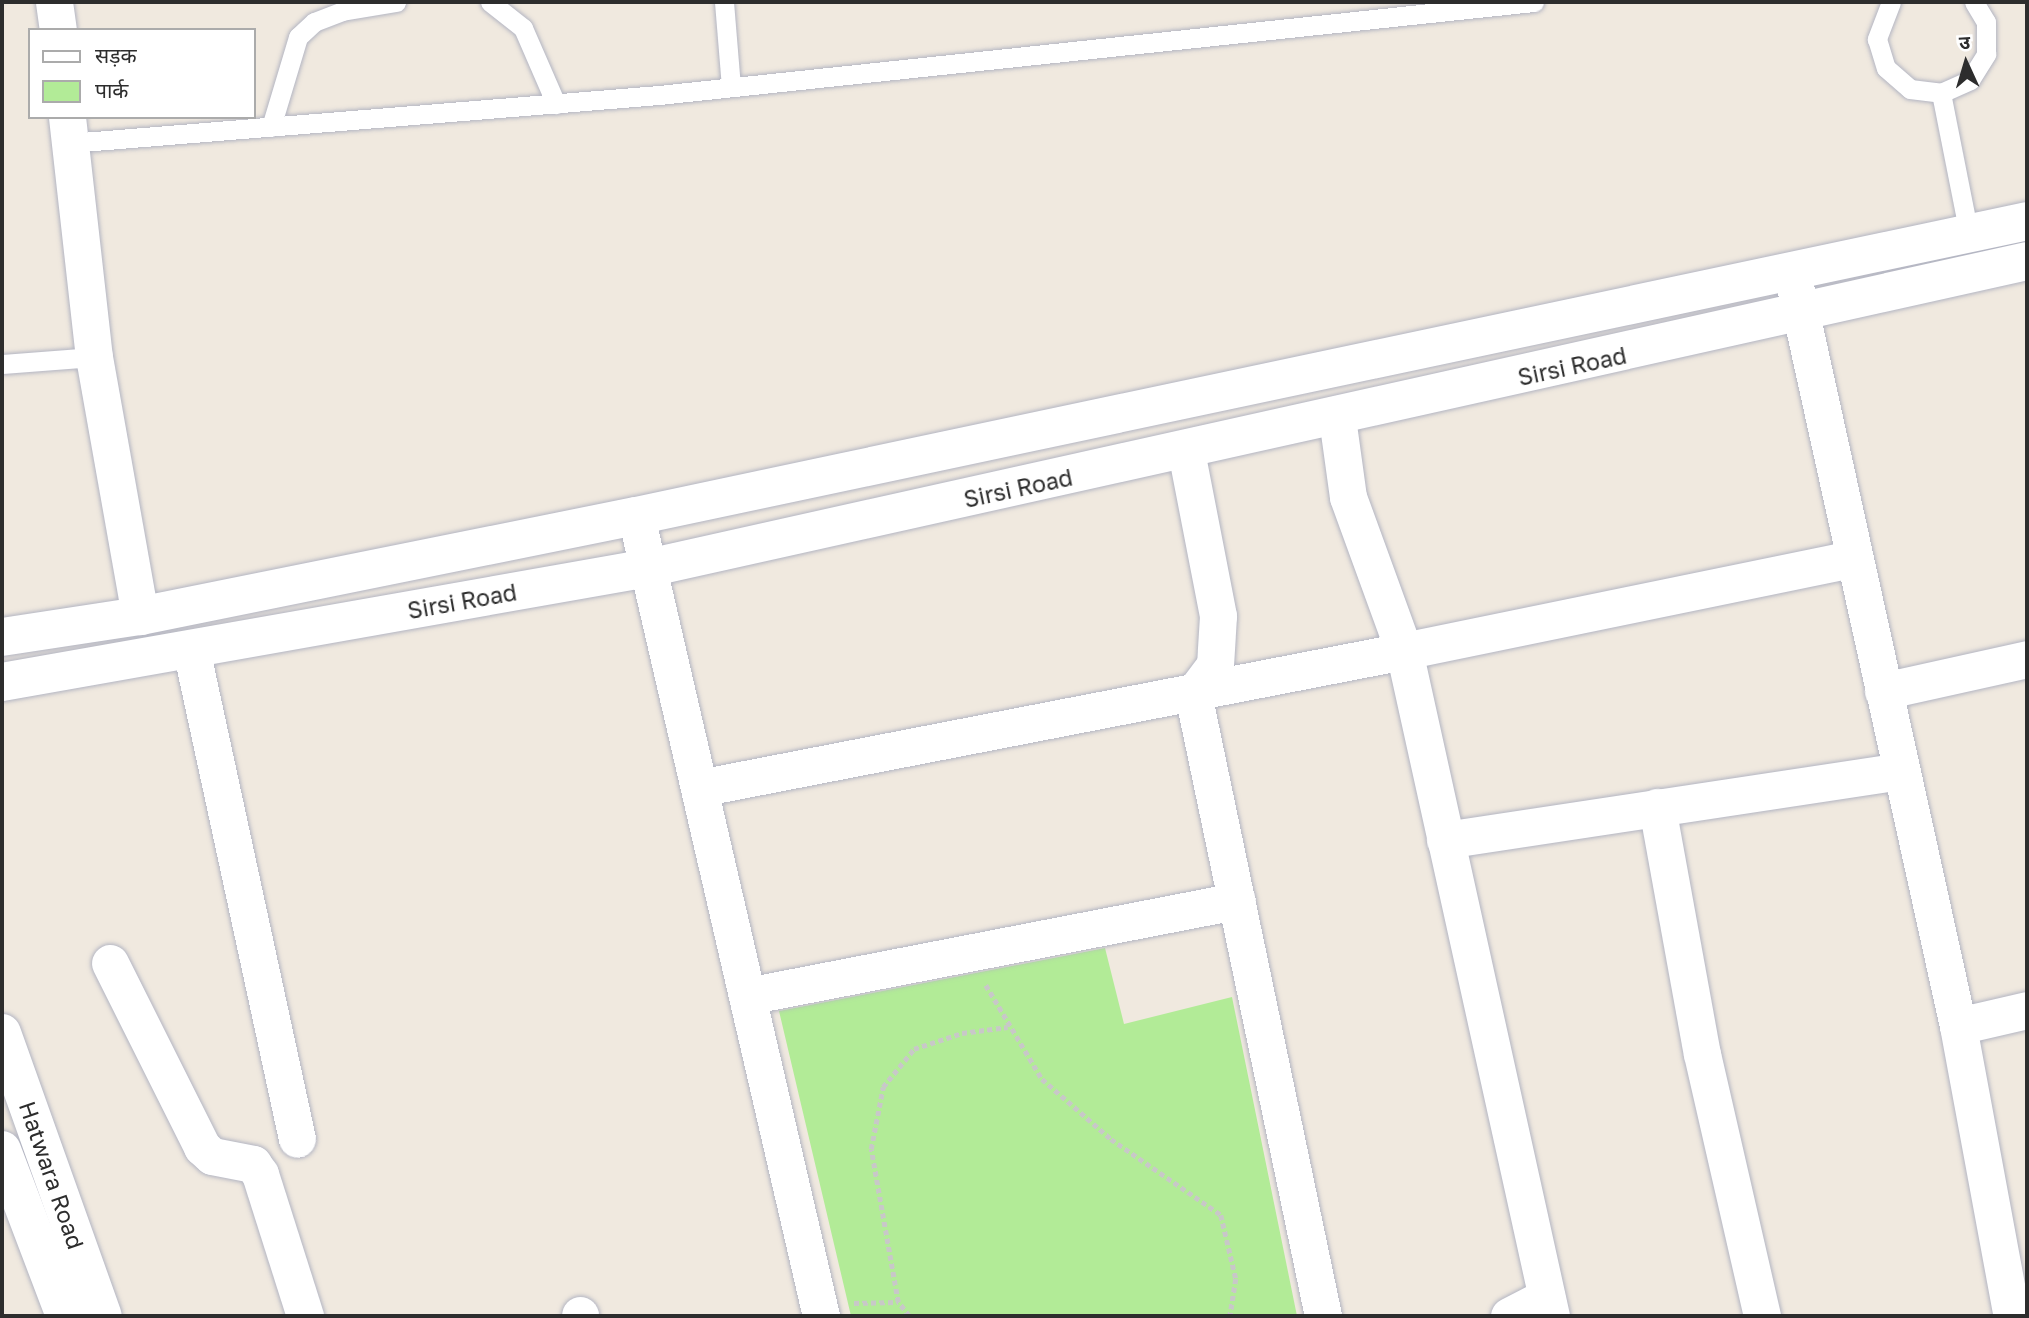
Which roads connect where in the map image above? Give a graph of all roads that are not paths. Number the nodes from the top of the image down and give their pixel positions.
1 (54, 2) edge
2 (396, 2) edge
3 (490, 2) edge
4 (724, 2) edge
5 (1534, 2) edge
6 (1891, 2) edge
7 (1974, 2) edge
8 (58, 28) edge
9 (731, 87) junction
10 (1941, 93) junction
11 (556, 104) junction
12 (271, 127) junction
13 (69, 130) edge
14 (2027, 221) edge
15 (1969, 234) junction
16 (2027, 261) edge
17 (1791, 273) junction
18 (1801, 316) junction
19 (94, 357) junction
20 (2, 364) edge
21 (1337, 418) junction
22 (1186, 451) junction
23 (636, 516) junction
24 (1854, 559) junction
25 (648, 568) junction
26 (140, 616) junction
27 (2, 637) edge
28 (191, 649) junction
29 (1404, 651) junction
30 (2027, 660) edge
31 (2, 682) edge
32 (1883, 691) junction
33 (1193, 694) junction
34 (1901, 771) junction
35 (699, 788) junction
36 (1657, 807) junction
37 (1445, 840) junction
38 (1237, 901) junction
39 (110, 963) dead end
40 (747, 996) junction
41 (2027, 1010) edge
42 (1958, 1026) junction
43 (2, 1033) edge
44 (297, 1139) dead end
45 (2, 1150) edge
46 (1548, 1307) edge
47 (65, 1316) edge
48 (103, 1316) edge
49 (305, 1316) edge
50 (821, 1316) edge
51 (1323, 1316) edge
52 (1509, 1316) edge
53 (1762, 1316) edge
54 (2012, 1316) edge

1 - 8 street
2 - 12 lane
3 - 11 lane
4 - 9 lane
5 - 9 lane
6 - 10 lane
7 - 10 lane
9 - 11 lane
10 - 15 lane
11 - 12 lane
12 - 13 lane
13 - 19 street
14 - 15 street, Sirsi Road
15 - 17 street, Sirsi Road
16 - 18 street, Sirsi Road
17 - 18 street
17 - 23 street, Sirsi Road
18 - 21 street, Sirsi Road
18 - 24 street
19 - 20 lane
19 - 26 street
21 - 22 street, Sirsi Road
21 - 29 street
22 - 25 street, Sirsi Road
22 - 33 street
23 - 25 street
23 - 26 street, Sirsi Road
24 - 29 street
24 - 32 street
25 - 28 street, Sirsi Road
25 - 35 street
26 - 27 street, Sirsi Road
28 - 31 street, Sirsi Road
28 - 44 street
29 - 33 street
29 - 37 street
30 - 32 street
32 - 34 street
33 - 35 street
33 - 38 street
34 - 36 street
34 - 42 street
35 - 40 street
36 - 37 street
36 - 53 street
37 - 46 street
38 - 40 street
38 - 51 street
39 - 49 street
40 - 50 street
41 - 42 street
42 - 54 street
43 - 48 street, Hatwara Road
45 - 47 street
46 - 52 street

